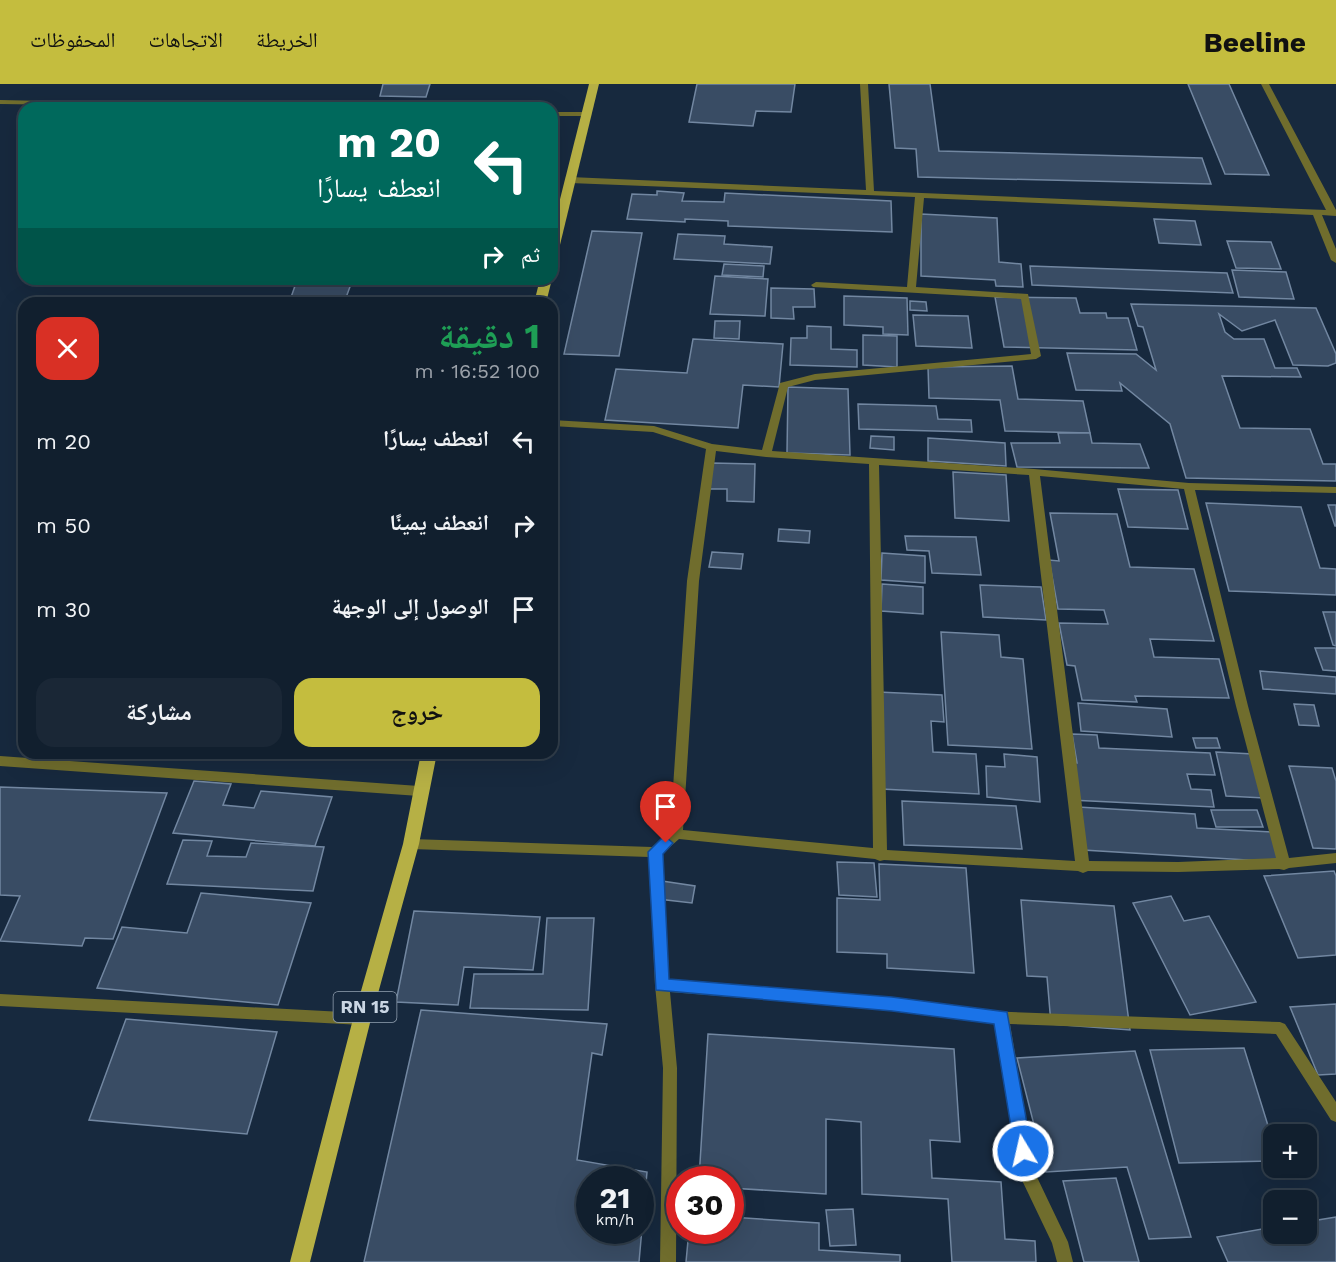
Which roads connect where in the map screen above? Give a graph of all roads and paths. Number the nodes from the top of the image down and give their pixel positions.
1 (594, 84) edge
2 (864, 84) edge
3 (1265, 84) edge
4 (0, 102) edge
5 (18, 102) edge
6 (558, 114) edge
7 (587, 114) junction
8 (570, 180) junction
9 (870, 193) junction
10 (920, 195) junction
11 (1317, 213) junction
12 (1334, 213) edge
13 (558, 229) edge
14 (1336, 260) edge
15 (816, 285) dead end
16 (911, 290) junction
17 (558, 423) edge
18 (711, 447) junction
19 (766, 454) junction
20 (874, 461) junction
21 (1034, 472) junction
22 (1189, 486) junction
23 (1336, 489) edge
24 (427, 759) edge
25 (0, 761) edge
26 (419, 791) junction
27 (676, 834) junction
28 (411, 844) junction
29 (656, 852) junction
30 (880, 856) junction
31 (1336, 858) edge
32 (1284, 865) junction
33 (1083, 868) junction
34 (662, 985) junction
35 (0, 1000) edge
36 (1002, 1017) junction
37 (362, 1019) junction
38 (1334, 1107) edge
39 (300, 1262) edge
40 (668, 1262) edge
41 (1065, 1262) edge

1 - 7 main road
2 - 9 street
3 - 12 street
4 - 5 street
6 - 7 street
7 - 8 main road
8 - 9 street
8 - 13 main road
9 - 10 street
10 - 11 street
10 - 16 street
11 - 12 street
11 - 14 street
15 - 16 street
16 - 19 street
17 - 18 street
18 - 19 street
18 - 27 street
19 - 20 street
20 - 21 street
20 - 30 street
21 - 22 street
21 - 33 street
22 - 23 street
22 - 32 street
24 - 26 main road, RN 15
25 - 26 street
26 - 28 main road, RN 15
27 - 29 street
27 - 30 street
28 - 29 street
28 - 37 main road, RN 15
29 - 34 street
30 - 33 street
31 - 32 street
32 - 33 street
34 - 36 street
34 - 40 street
35 - 37 street
36 - 38 street
36 - 41 street
37 - 39 main road, RN 15

